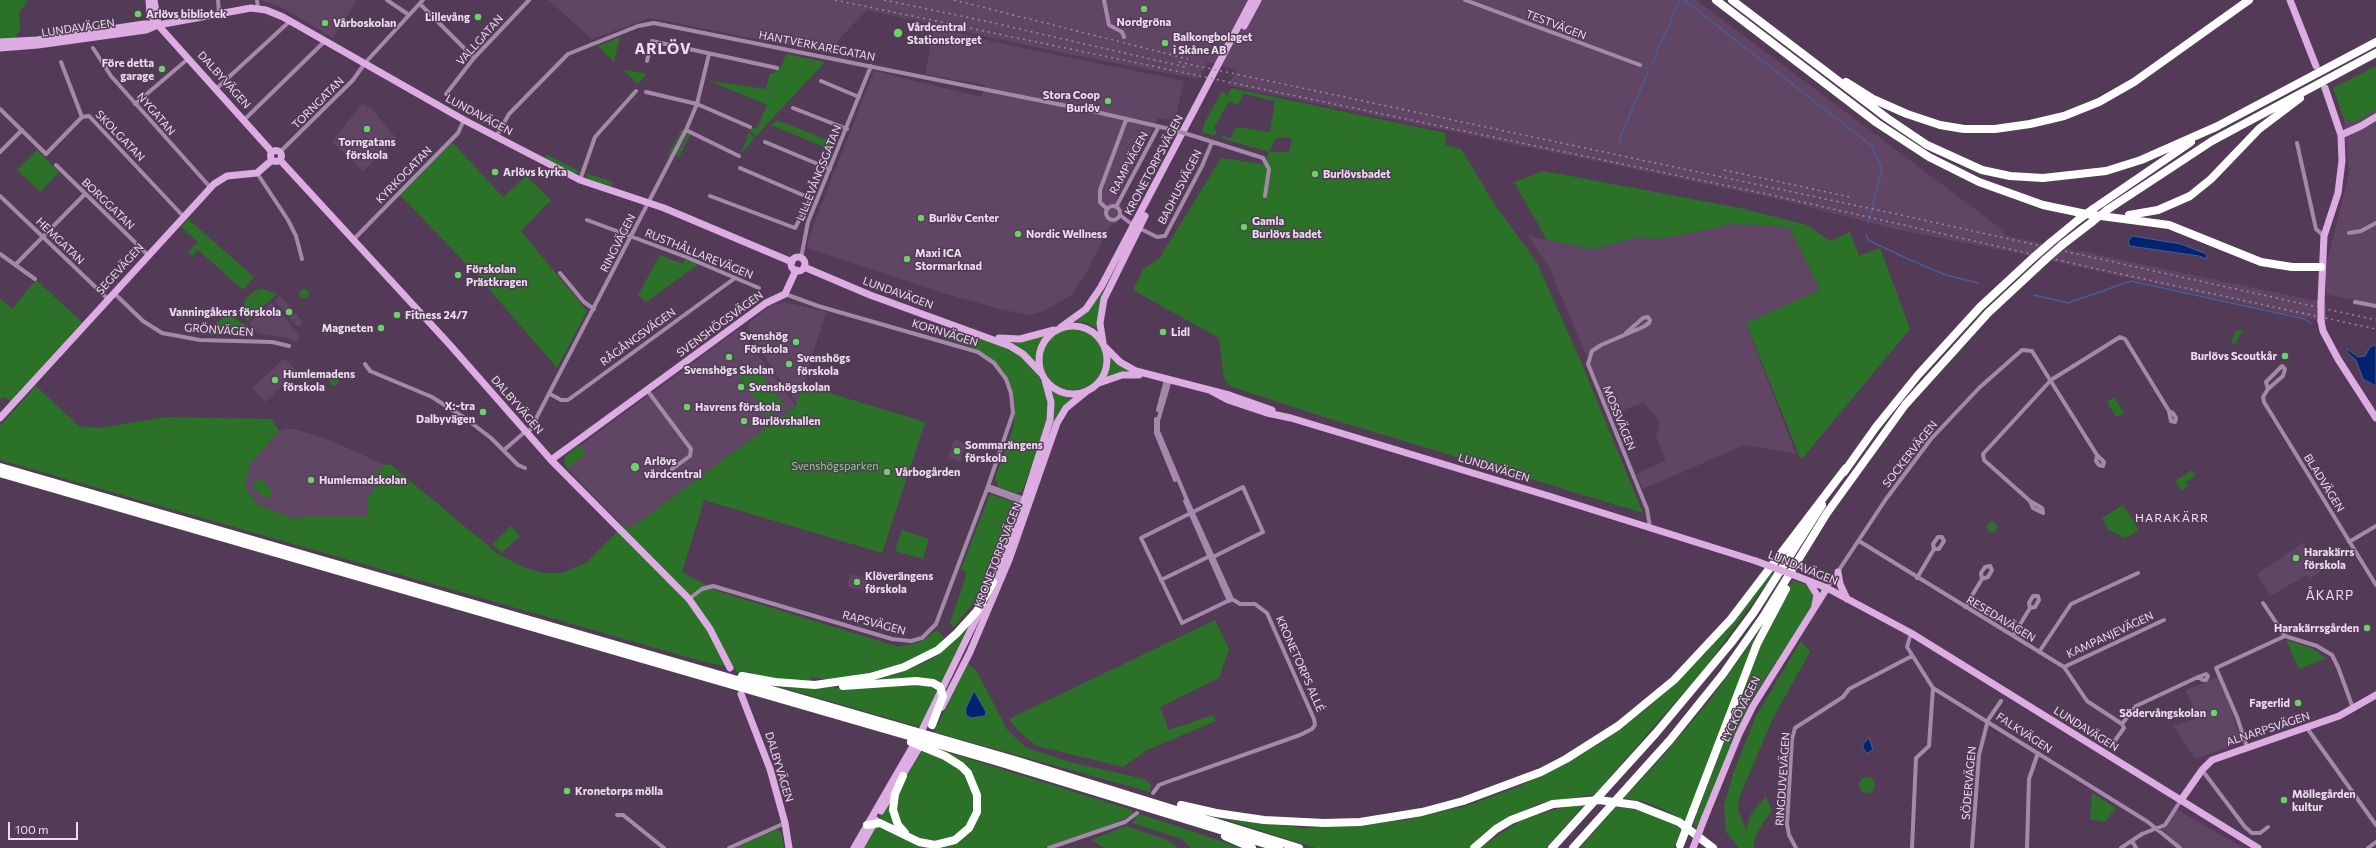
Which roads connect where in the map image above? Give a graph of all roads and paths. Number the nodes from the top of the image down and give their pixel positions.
1 (149, 0) edge
2 (154, 0) edge
3 (218, 0) edge
4 (257, 0) edge
5 (386, 0) edge
6 (423, 0) edge
7 (529, 0) edge
8 (1104, 0) edge
9 (1252, 0) edge
10 (1258, 0) edge
11 (1465, 0) edge
12 (1716, 0) edge
13 (1732, 0) edge
14 (2249, 0) edge
15 (2290, 0) edge
16 (420, 4) junction
17 (258, 8) junction
18 (220, 13) junction
19 (409, 15) junction
20 (290, 21) junction
21 (158, 25) junction
22 (1124, 37) dead end
23 (325, 41) junction
24 (0, 42) edge
25 (2376, 42) edge
26 (0, 48) edge
27 (93, 48) dead end
28 (2376, 53) edge
29 (709, 54) junction
30 (1801, 54) junction
31 (189, 57) junction
32 (474, 58) junction
33 (61, 62) dead end
34 (647, 62) dead end
35 (364, 63) junction
36 (1640, 65) dead end
37 (871, 66) junction
38 (2316, 66) dead end
39 (777, 68) dead end
40 (2335, 74) junction
41 (821, 81) dead end
42 (217, 88) junction
43 (2325, 88) dead end
44 (636, 91) dead end
45 (646, 92) dead end
46 (446, 94) dead end
47 (859, 97) junction
48 (135, 104) junction
49 (697, 104) junction
50 (793, 108) dead end
51 (0, 109) edge
52 (82, 117) junction
53 (2376, 117) edge
54 (245, 119) junction
55 (464, 120) junction
56 (1126, 120) junction
57 (2218, 126) junction
58 (750, 127) dead end
59 (1158, 128) junction
60 (847, 129) junction
61 (22, 130) junction
62 (686, 130) junction
63 (1174, 130) joint
64 (2341, 134) junction
65 (496, 136) junction
66 (765, 142) dead end
67 (1212, 142) junction
68 (2297, 144) dead end
69 (0, 152) edge
70 (278, 155) junction
71 (739, 156) dead end
72 (56, 165) dead end
73 (740, 168) dead end
74 (830, 169) junction
75 (257, 173) junction
76 (580, 180) junction
77 (210, 187) junction
78 (86, 194) junction
79 (0, 196) edge
80 (710, 196) dead end
81 (1265, 196) dead end
82 (811, 198) junction
83 (816, 200) junction
84 (648, 203) junction
85 (1116, 206) junction
86 (1107, 209) junction
87 (2090, 212) junction
88 (1120, 215) junction
89 (183, 216) junction
90 (586, 220) dead end
91 (2376, 223) edge
92 (1137, 227) junction
93 (2349, 233) dead end
94 (43, 236) junction
95 (631, 236) junction
96 (2324, 236) junction
97 (354, 239) junction
98 (0, 254) edge
99 (148, 255) junction
100 (801, 258) junction
101 (302, 259) dead end
102 (792, 262) junction
103 (16, 264) junction
104 (804, 267) junction
105 (2321, 267) junction
106 (796, 270) junction
107 (560, 273) dead end
108 (735, 278) junction
109 (35, 279) dead end
110 (759, 288) dead end
111 (113, 293) junction
112 (785, 294) junction
113 (108, 299) junction
114 (2356, 302) dead end
115 (2376, 306) edge
116 (594, 309) junction
117 (1059, 328) junction
118 (1626, 333) junction
119 (985, 336) junction
120 (1104, 345) junction
121 (289, 346) dead end
122 (365, 364) dead end
123 (1044, 377) junction
124 (1168, 380) junction
125 (2051, 380) junction
126 (1094, 387) junction
127 (2268, 389) junction
128 (647, 390) junction
129 (1087, 391) junction
130 (550, 394) junction
131 (2169, 411) dead end
132 (0, 418) edge
133 (2376, 418) edge
134 (527, 433) junction
135 (504, 450) junction
136 (2097, 455) dead end
137 (551, 460) junction
138 (525, 468) dead end
139 (1846, 468) junction
140 (672, 469) dead end
141 (1, 470) edge
142 (988, 488) junction
143 (2030, 501) dead end
144 (1027, 502) junction
145 (1191, 513) junction
146 (1827, 513) junction
147 (2376, 526) edge
148 (1650, 527) junction
149 (1859, 541) junction
150 (2349, 542) junction
151 (1934, 549) dead end
152 (1211, 556) junction
153 (1838, 572) junction
154 (2138, 572) dead end
155 (1802, 578) junction
156 (1917, 578) junction
157 (1982, 579) dead end
158 (1162, 580) junction
159 (993, 582) junction
160 (2376, 585) edge
161 (1827, 588) junction
162 (689, 599) junction
163 (1847, 599) junction
164 (1231, 600) junction
165 (2263, 603) dead end
166 (1965, 607) junction
167 (2030, 608) dead end
168 (1812, 613) junction
169 (2164, 620) dead end
170 (1911, 633) junction
171 (2013, 636) junction
172 (2285, 636) junction
173 (2038, 652) junction
174 (1912, 656) junction
175 (694, 666) junction
176 (2064, 667) junction
177 (730, 668) dead end
178 (2198, 677) dead end
179 (815, 685) junction
180 (1933, 688) junction
181 (942, 692) junction
182 (741, 694) dead end
183 (2376, 694) edge
184 (2001, 701) dead end
185 (2353, 709) junction
186 (1988, 720) junction
187 (2122, 724) junction
188 (874, 726) junction
189 (928, 728) joint
190 (2307, 728) junction
191 (2112, 746) dead end
192 (2246, 747) junction
193 (2038, 753) junction
194 (2202, 770) junction
195 (903, 776) junction
196 (1153, 794) dead end
197 (1136, 796) junction
198 (2181, 800) junction
199 (1153, 810) junction
200 (1136, 813) dead end
201 (617, 815) dead end
202 (785, 823) junction
203 (871, 824) junction
204 (2376, 825) edge
205 (2268, 827) dead end
206 (2158, 830) junction
207 (910, 837) junction
208 (2132, 841) junction
209 (2376, 842) edge
210 (1679, 847) edge
211 (664, 848) edge
212 (729, 848) edge
213 (789, 848) edge
214 (854, 848) edge
215 (860, 848) edge
216 (1049, 848) edge
217 (1252, 848) edge
218 (1279, 848) edge
219 (1299, 848) edge
220 (1474, 848) edge
221 (1552, 848) edge
222 (1573, 848) edge
223 (1693, 848) edge
224 (1713, 848) edge
225 (1796, 848) edge
226 (1912, 848) edge
227 (1972, 848) edge
228 (2027, 848) edge
229 (2121, 848) edge
230 (2136, 848) edge
231 (2180, 848) edge
232 (2258, 848) edge
233 (2368, 848) edge

1 - 21 main road, DALBYVÄGEN
2 - 21 main road
3 - 18 street
4 - 17 street
5 - 19 street
6 - 16 street, TORNGATAN
7 - 32 street, VALLGATAN
8 - 22 street
9 - 92 main road, KRONETORPSVÄGEN
10 - 92 main road, KRONETORPSVÄGEN
11 - 36 street, TESTVÄGEN
12 - 87 highway
13 - 30 highway
14 - 30 highway
15 - 38 main road
16 - 19 street, TORNGATAN
16 - 32 street
17 - 18 main road, LUNDAVÄGEN
17 - 20 main road, LUNDAVÄGEN
18 - 21 main road, LUNDAVÄGEN
19 - 35 street, TORNGATAN
20 - 23 main road, LUNDAVÄGEN
20 - 42 street
21 - 24 main road, LUNDAVÄGEN
21 - 26 main road, LUNDAVÄGEN
21 - 31 main road, DALBYVÄGEN
23 - 35 main road, LUNDAVÄGEN
23 - 54 street
25 - 57 highway
27 - 48 street, NYGATAN
28 - 40 highway
29 - 34 street
29 - 39 street
29 - 49 street, RINGVÄGEN
30 - 57 highway
31 - 42 main road, DALBYVÄGEN
31 - 48 street
32 - 46 street, VALLGATAN
33 - 52 street, SKOLGATAN
35 - 55 main road, LUNDAVÄGEN
35 - 70 street, TORNGATAN
37 - 47 street, LILLEVÅNGSGATAN
37 - 56 street, HANTVERKAREGATAN
37 - 65 street, HANTVERKAREGATAN
40 - 87 highway
40 - 146 highway, bridge
41 - 47 street
42 - 54 main road, DALBYVÄGEN
43 - 64 main road
44 - 76 street
45 - 49 street
47 - 60 street, LILLEVÅNGSGATAN
48 - 77 street, NYGATAN
49 - 58 street
49 - 62 street, RINGVÄGEN
50 - 60 street
51 - 61 street
52 - 61 street
52 - 89 street, SKOLGATAN
53 - 64 main road
54 - 70 main road, DALBYVÄGEN
55 - 65 main road, LUNDAVÄGEN
55 - 97 street, KYRKOGATAN
56 - 59 street, HANTVERKAREGATAN
56 - 86 street
57 - 87 highway
59 - 63 street, HANTVERKAREGATAN
59 - 85 street, RAMPVÄGEN
60 - 74 street, LILLEVÅNGSGATAN
61 - 69 street
62 - 71 street
62 - 84 street, RINGVÄGEN
63 - 67 street, BADHUSVÄGEN, bridge
64 - 96 main road
65 - 76 main road, LUNDAVÄGEN
66 - 74 street
67 - 81 street, BADHUSVÄGEN
67 - 92 street, BADHUSVÄGEN
68 - 96 street
70 - 75 main road
70 - 97 main road, DALBYVÄGEN
72 - 78 street, BORGGATAN
73 - 82 street
74 - 83 street, LILLEVÅNGSGATAN
75 - 77 main road, SEGEVÄGEN
75 - 101 street
76 - 84 main road, LUNDAVÄGEN
77 - 89 main road, SEGEVÄGEN
78 - 94 street
78 - 99 street, BORGGATAN
79 - 94 street, HEMGATAN
80 - 82 street
82 - 83 street
83 - 100 street, LILLEVÅNGSGATAN
84 - 95 street, RINGVÄGEN
84 - 102 main road, LUNDAVÄGEN
85 - 86 street, RAMPVÄGEN
85 - 88 street, RAMPVÄGEN
86 - 88 street, RAMPVÄGEN
87 - 105 highway
87 - 139 highway, bridge
88 - 92 street, RAMPVÄGEN
89 - 99 main road, SEGEVÄGEN
90 - 95 street, RUSTHÅLLAREVÄGEN
91 - 93 street
92 - 117 main road, KRONETORPSVÄGEN
92 - 120 main road, KRONETORPSVÄGEN
94 - 103 street
94 - 113 street, HEMGATAN
95 - 108 street, RUSTHÅLLAREVÄGEN
95 - 116 street, RINGVÄGEN
96 - 105 main road
97 - 134 main road, DALBYVÄGEN
98 - 103 street
99 - 111 main road, SEGEVÄGEN
100 - 102 main road
100 - 104 main road
102 - 106 main road
103 - 109 street
104 - 106 main road
104 - 119 main road, LUNDAVÄGEN
105 - 133 main road, bridge
106 - 112 main road
107 - 116 street
108 - 110 street, RUSTHÅLLAREVÄGEN
108 - 130 street, RÅGÅNGSVÄGEN
111 - 113 main road, SEGEVÄGEN
111 - 121 street, GRÖNVÄGEN
112 - 128 main road, SVENSHÖGSVÄGEN
112 - 142 street, KORNVÄGEN
113 - 132 main road, SEGEVÄGEN
114 - 115 street
116 - 130 street, RINGVÄGEN
117 - 119 main road, LUNDAVÄGEN
117 - 120 main road, LUNDAVÄGEN
117 - 123 main road
118 - 118 street, MOSSVÄGEN
118 - 148 street, MOSSVÄGEN
119 - 123 main road, LUNDAVÄGEN
120 - 124 main road, LUNDAVÄGEN
120 - 126 main road, LUNDAVÄGEN
122 - 135 street
123 - 129 main road, LUNDAVÄGEN
123 - 144 main road, KRONETORPSVÄGEN
124 - 126 main road, LUNDAVÄGEN
124 - 145 street
124 - 148 main road, LUNDAVÄGEN
125 - 131 street
125 - 136 street
125 - 143 street
125 - 149 street, SOCKERVÄGEN
126 - 129 main road, LUNDAVÄGEN
127 - 127 street, BLADVÄGEN
127 - 150 street, BLADVÄGEN
128 - 137 main road, SVENSHÖGSVÄGEN
128 - 140 street
129 - 144 main road, KRONETORPSVÄGEN
130 - 134 street, RINGVÄGEN
134 - 135 street
134 - 137 main road, DALBYVÄGEN
135 - 138 street
137 - 162 main road, DALBYVÄGEN
139 - 197 highway
139 - 221 highway
141 - 175 highway
141 - 188 highway
142 - 144 street
142 - 162 street, RAPSVÄGEN
144 - 159 main road, KRONETORPSVÄGEN
144 - 189 main road, KRONETORPSVÄGEN
145 - 152 street
145 - 152 street
145 - 158 street
146 - 210 highway, bridge
146 - 222 highway
147 - 150 street
148 - 155 main road, LUNDAVÄGEN, bridge
149 - 153 street, SOCKERVÄGEN
149 - 156 street, RESEDAVÄGEN
150 - 160 street, BLADVÄGEN
151 - 156 street
152 - 158 street
152 - 164 street
153 - 161 street, SOCKERVÄGEN
153 - 163 main road
154 - 173 street
155 - 161 main road, LUNDAVÄGEN
155 - 168 main road
156 - 166 street, RESEDAVÄGEN
157 - 166 street
158 - 164 street
159 - 179 highway
159 - 181 main road, KRONETORPSVÄGEN
161 - 163 main road, LUNDAVÄGEN
161 - 168 main road, LYCKÖVÄGEN
162 - 177 main road, DALBYVÄGEN
163 - 170 main road, LUNDAVÄGEN
164 - 196 street, KRONETORPS ALLÉ
165 - 172 street
166 - 171 street, RESEDAVÄGEN
167 - 171 street
168 - 223 main road, LYCKÖVÄGEN, bridge
169 - 176 street, KAMPANJEVÄGEN
170 - 174 street, FALKVÄGEN
170 - 198 main road, LUNDAVÄGEN
171 - 173 street, RESEDAVÄGEN
172 - 185 street
172 - 192 street
173 - 176 street, RESEDAVÄGEN
174 - 180 street, FALKVÄGEN
174 - 225 street, RINGDUVEVÄGEN
175 - 179 highway
175 - 197 highway
176 - 187 street, RESEDAVÄGEN
178 - 187 street
179 - 181 highway
180 - 186 street, FALKVÄGEN
180 - 226 street
181 - 189 highway
182 - 202 main road, DALBYVÄGEN
183 - 185 main road, ALNARPSVÄGEN
184 - 186 street, SÖDERVÄGEN
185 - 190 main road, ALNARPSVÄGEN
186 - 193 street, FALKVÄGEN
186 - 227 street, SÖDERVÄGEN
187 - 191 street
188 - 199 highway
188 - 207 highway
190 - 192 main road, ALNARPSVÄGEN
190 - 204 street
192 - 194 main road, ALNARPSVÄGEN
193 - 206 street, FALKVÄGEN
193 - 228 street
194 - 198 main road, ALNARPSVÄGEN
194 - 205 street
195 - 203 main road
195 - 203 main road
195 - 207 highway
197 - 219 highway
198 - 206 street
198 - 232 main road, LUNDAVÄGEN
199 - 217 highway
199 - 218 highway
200 - 216 street
201 - 211 street
202 - 212 street
202 - 213 main road, DALBYVÄGEN
203 - 207 highway
203 - 214 main road
203 - 215 main road
206 - 208 street
206 - 231 street, FALKVÄGEN
208 - 229 street
208 - 230 street
209 - 233 street
220 - 224 highway, bridge

